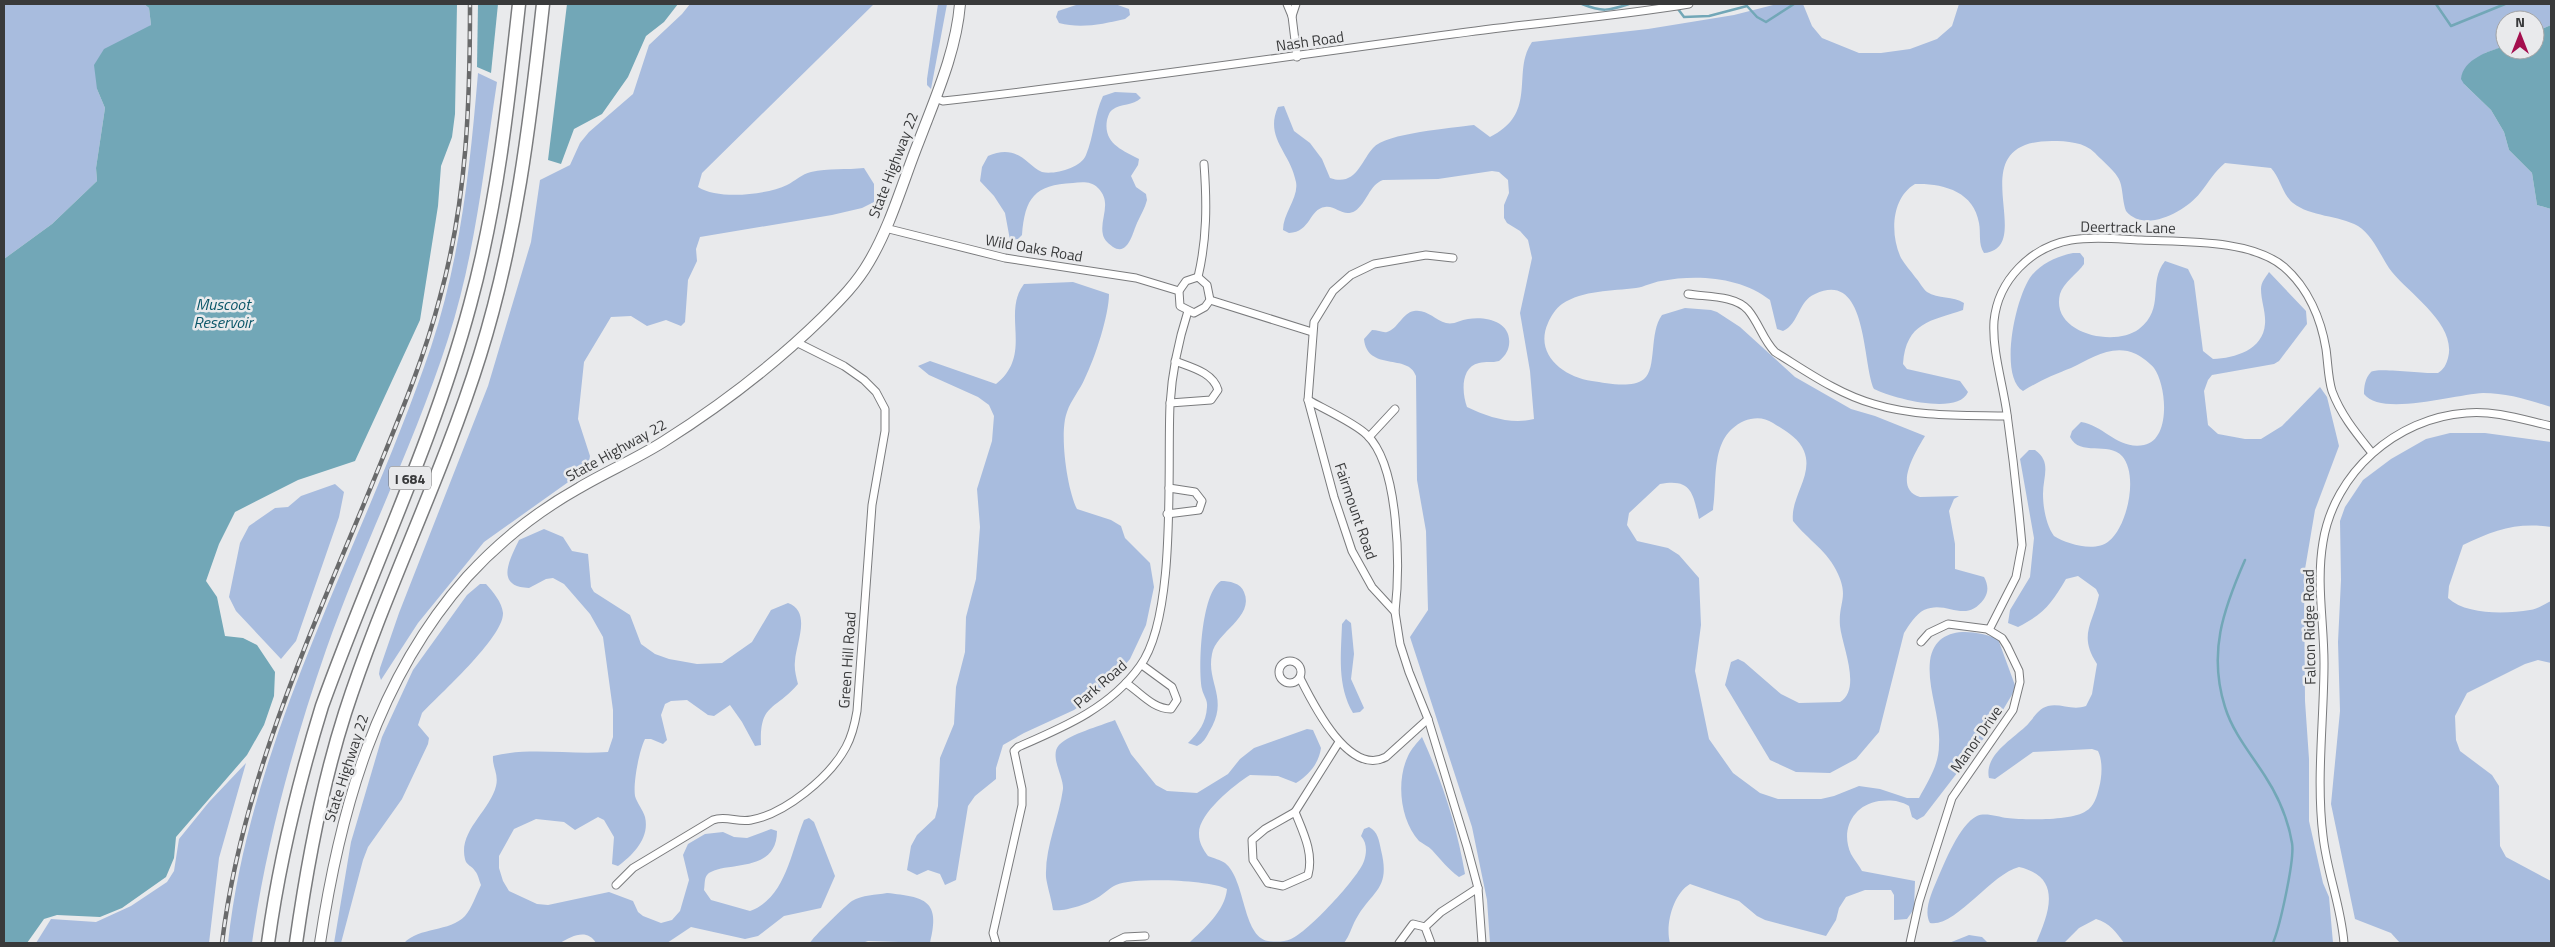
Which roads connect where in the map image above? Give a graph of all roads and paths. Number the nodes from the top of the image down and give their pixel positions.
1 (519, 4) edge
2 (543, 4) edge
3 (960, 4) edge
4 (1287, 4) edge
5 (1296, 4) edge
6 (1689, 4) edge
7 (1292, 16) junction
8 (1298, 57) junction
9 (935, 98) junction
10 (1204, 164) dead end
11 (885, 228) junction
12 (1453, 258) dead end
13 (1198, 277) junction
14 (1179, 291) junction
15 (1688, 294) dead end
16 (1210, 300) junction
17 (1188, 312) junction
18 (1312, 332) junction
19 (796, 342) junction
20 (1175, 361) junction
21 (1308, 400) junction
22 (1170, 403) junction
23 (1395, 409) dead end
24 (2007, 416) junction
25 (2551, 426) edge
26 (1368, 436) junction
27 (2372, 453) junction
28 (1169, 488) junction
29 (1167, 514) junction
30 (1395, 612) junction
31 (1989, 630) junction
32 (1921, 642) dead end
33 (1142, 665) junction
34 (1300, 678) dead end
35 (1126, 683) junction
36 (1428, 719) junction
37 (1339, 742) junction
38 (1295, 812) junction
39 (616, 885) dead end
40 (1478, 888) junction
41 (1425, 927) junction
42 (1145, 936) dead end
43 (268, 943) edge
44 (296, 943) edge
45 (320, 943) edge
46 (996, 943) edge
47 (1113, 943) edge
48 (1399, 943) edge
49 (1431, 943) edge
50 (1482, 943) edge
51 (1910, 943) edge
52 (2344, 943) edge

1 - 43 highway, I 684
2 - 44 highway, I 684
3 - 9 main road, State Highway 22
4 - 7 street
5 - 7 street
6 - 8 street, Nash Road
7 - 8 street
8 - 9 street, Nash Road
9 - 11 main road, State Highway 22
10 - 13 street
11 - 14 street, Wild Oaks Road
11 - 19 main road, State Highway 22
12 - 18 street, Fairmount Road
13 - 14 street
13 - 16 street
14 - 17 street
15 - 24 street
16 - 17 street
16 - 18 street
17 - 20 street, Park Road
18 - 21 street, Fairmount Road
19 - 39 street, Green Hill Road
19 - 45 main road, State Highway 22
20 - 22 street, Park Road
20 - 22 street
21 - 26 street
21 - 30 street, Fairmount Road
22 - 28 street, Park Road
23 - 26 street
24 - 27 street, Deertrack Lane
24 - 31 street, Deertrack Lane
25 - 27 street, Falcon Ridge Road
26 - 30 street
27 - 52 street, Falcon Ridge Road
28 - 29 street, Park Road
28 - 29 street
29 - 33 street, Park Road
30 - 36 street
31 - 32 street
31 - 51 street, Manor Drive
33 - 35 street, Park Road
33 - 35 street
34 - 37 street
35 - 46 street, Park Road
36 - 37 street
36 - 40 street
37 - 38 street
38 - 38 street
40 - 41 street
40 - 50 street
41 - 48 street
41 - 49 street
42 - 47 street

